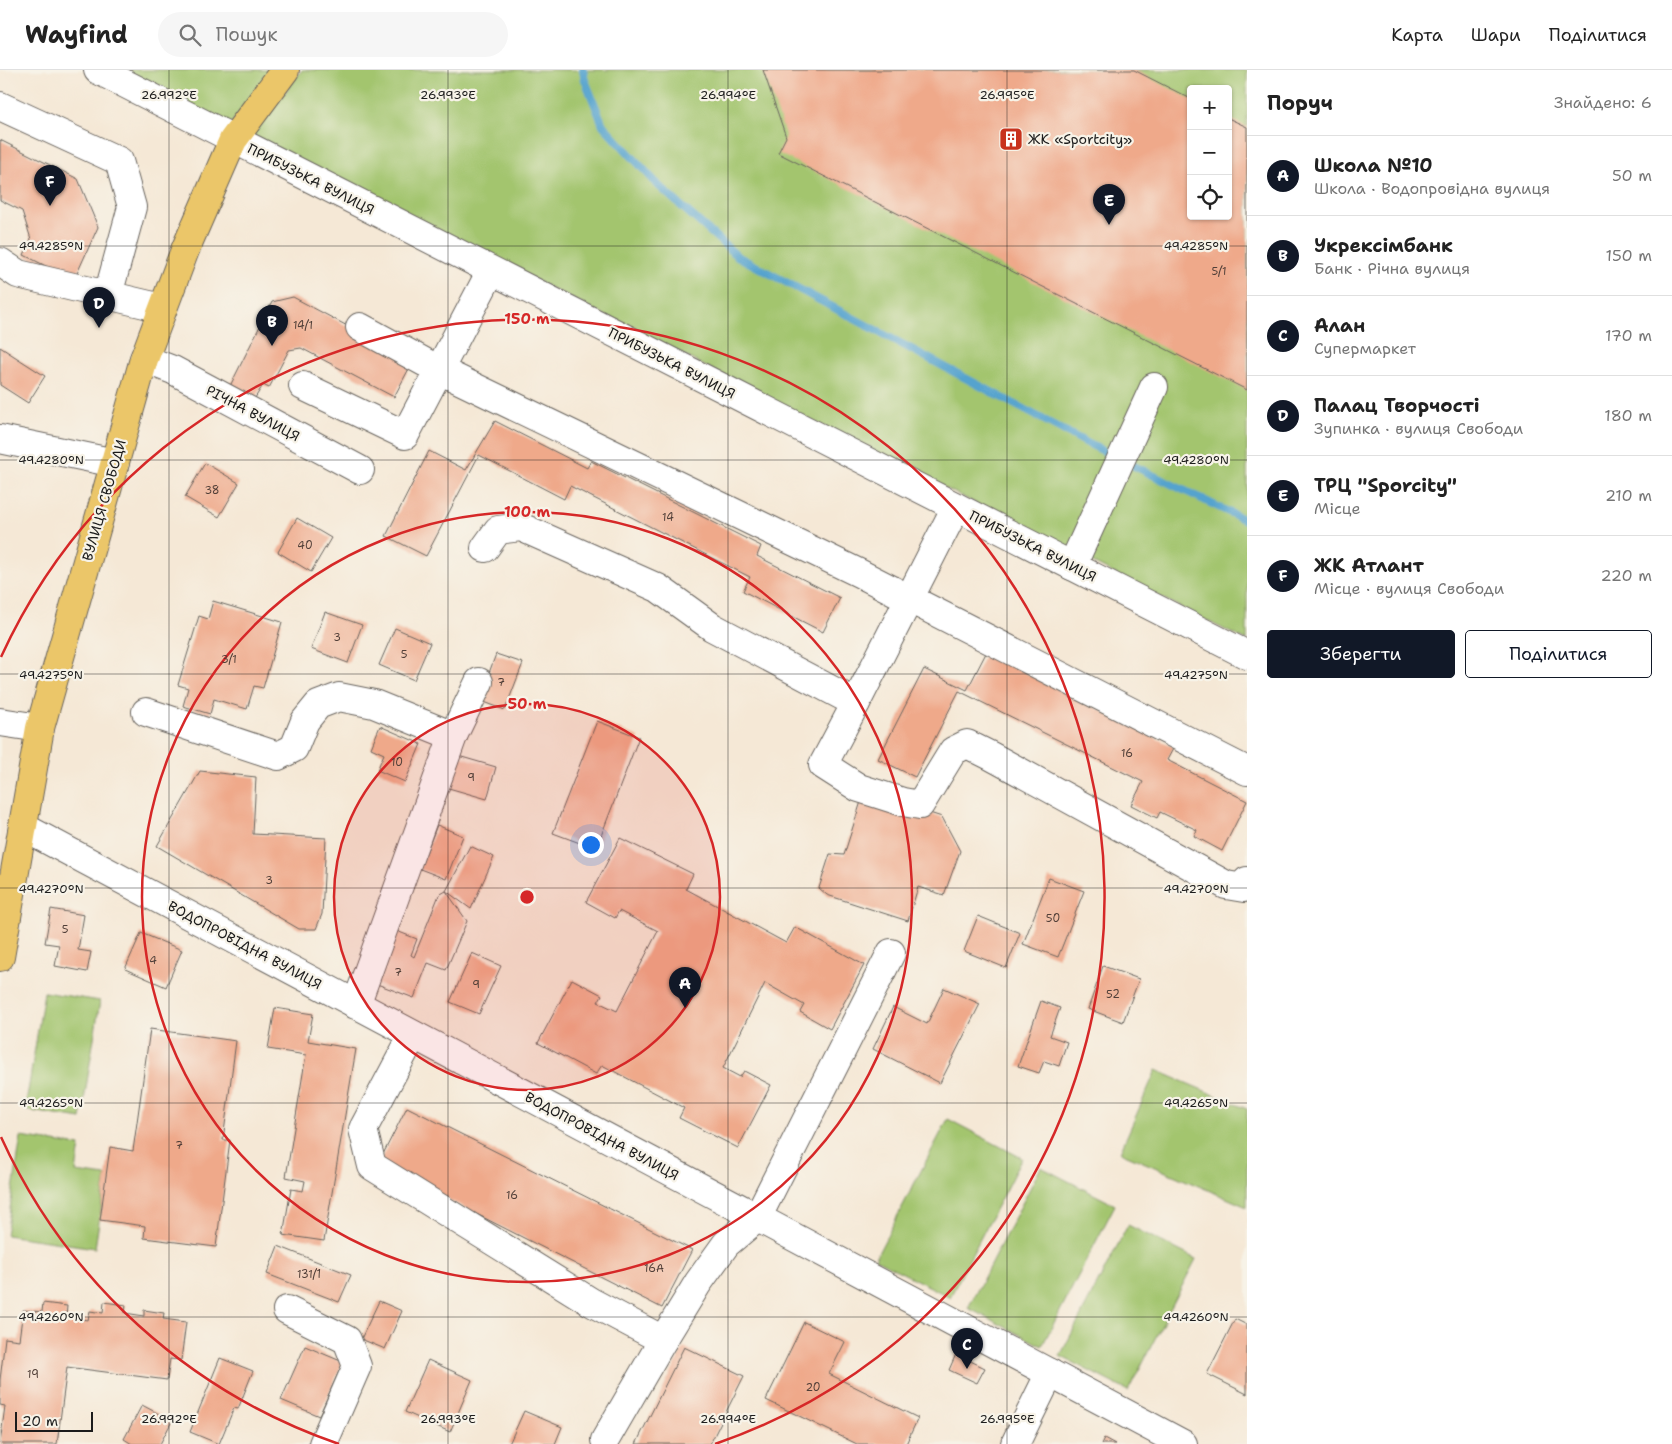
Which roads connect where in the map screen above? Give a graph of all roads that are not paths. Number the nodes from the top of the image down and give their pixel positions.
1 (98, 70) edge
2 (286, 70) edge
3 (0, 106) edge
4 (234, 140) junction
5 (0, 262) edge
6 (491, 271) junction
7 (108, 296) junction
8 (162, 308) junction
9 (360, 327) dead end
10 (144, 359) junction
11 (439, 370) junction
12 (303, 386) dead end
13 (1154, 387) dead end
14 (0, 439) edge
15 (115, 463) junction
16 (360, 470) dead end
17 (956, 507) junction
18 (485, 548) dead end
19 (1072, 566) junction
20 (909, 599) junction
21 (1247, 655) edge
22 (479, 682) dead end
23 (856, 703) junction
24 (146, 712) dead end
25 (0, 722) edge
26 (40, 728) junction
27 (453, 736) junction
28 (1247, 771) edge
29 (22, 827) junction
30 (1247, 881) edge
31 (891, 953) dead end
32 (0, 957) edge
33 (356, 1004) junction
34 (413, 1035) junction
35 (758, 1218) junction
36 (287, 1310) dead end
37 (663, 1340) junction
38 (1050, 1373) junction
39 (606, 1440) dead end
40 (323, 1444) edge
41 (1015, 1444) edge
42 (1183, 1444) edge

1 - 4 street, ПРИБУЗЬКА ВУЛИЦЯ
2 - 4 main road, ВУЛИЦЯ СВОБОДИ
3 - 7 street
4 - 6 street, ПРИБУЗЬКА ВУЛИЦЯ
4 - 8 main road, ВУЛИЦЯ СВОБОДИ
5 - 7 street
6 - 11 street
6 - 17 street, ПРИБУЗЬКА ВУЛИЦЯ
7 - 8 street
8 - 10 main road, ВУЛИЦЯ СВОБОДИ
9 - 11 street
10 - 15 main road, ВУЛИЦЯ СВОБОДИ
10 - 16 street, РІЧНА ВУЛИЦЯ
11 - 12 street
11 - 20 street
13 - 19 street
14 - 15 street
15 - 26 main road, ВУЛИЦЯ СВОБОДИ
17 - 19 street, ПРИБУЗЬКА ВУЛИЦЯ
17 - 20 street
18 - 23 street
19 - 21 street, ПРИБУЗЬКА ВУЛИЦЯ
20 - 23 street
20 - 28 street
22 - 27 street
23 - 30 street
24 - 27 street
25 - 26 street
26 - 29 main road, ВУЛИЦЯ СВОБОДИ
27 - 33 street
29 - 32 main road, ВУЛИЦЯ СВОБОДИ
29 - 33 street, ВОДОПРОВІДНА ВУЛИЦЯ
31 - 35 street
33 - 34 street, ВОДОПРОВІДНА ВУЛИЦЯ
34 - 35 street, ВОДОПРОВІДНА ВУЛИЦЯ
34 - 37 street
35 - 37 street
35 - 38 street, ВОДОПРОВІДНА ВУЛИЦЯ
36 - 40 street
37 - 39 street
38 - 41 street
38 - 42 street, ВОДОПРОВІДНА ВУЛИЦЯ

